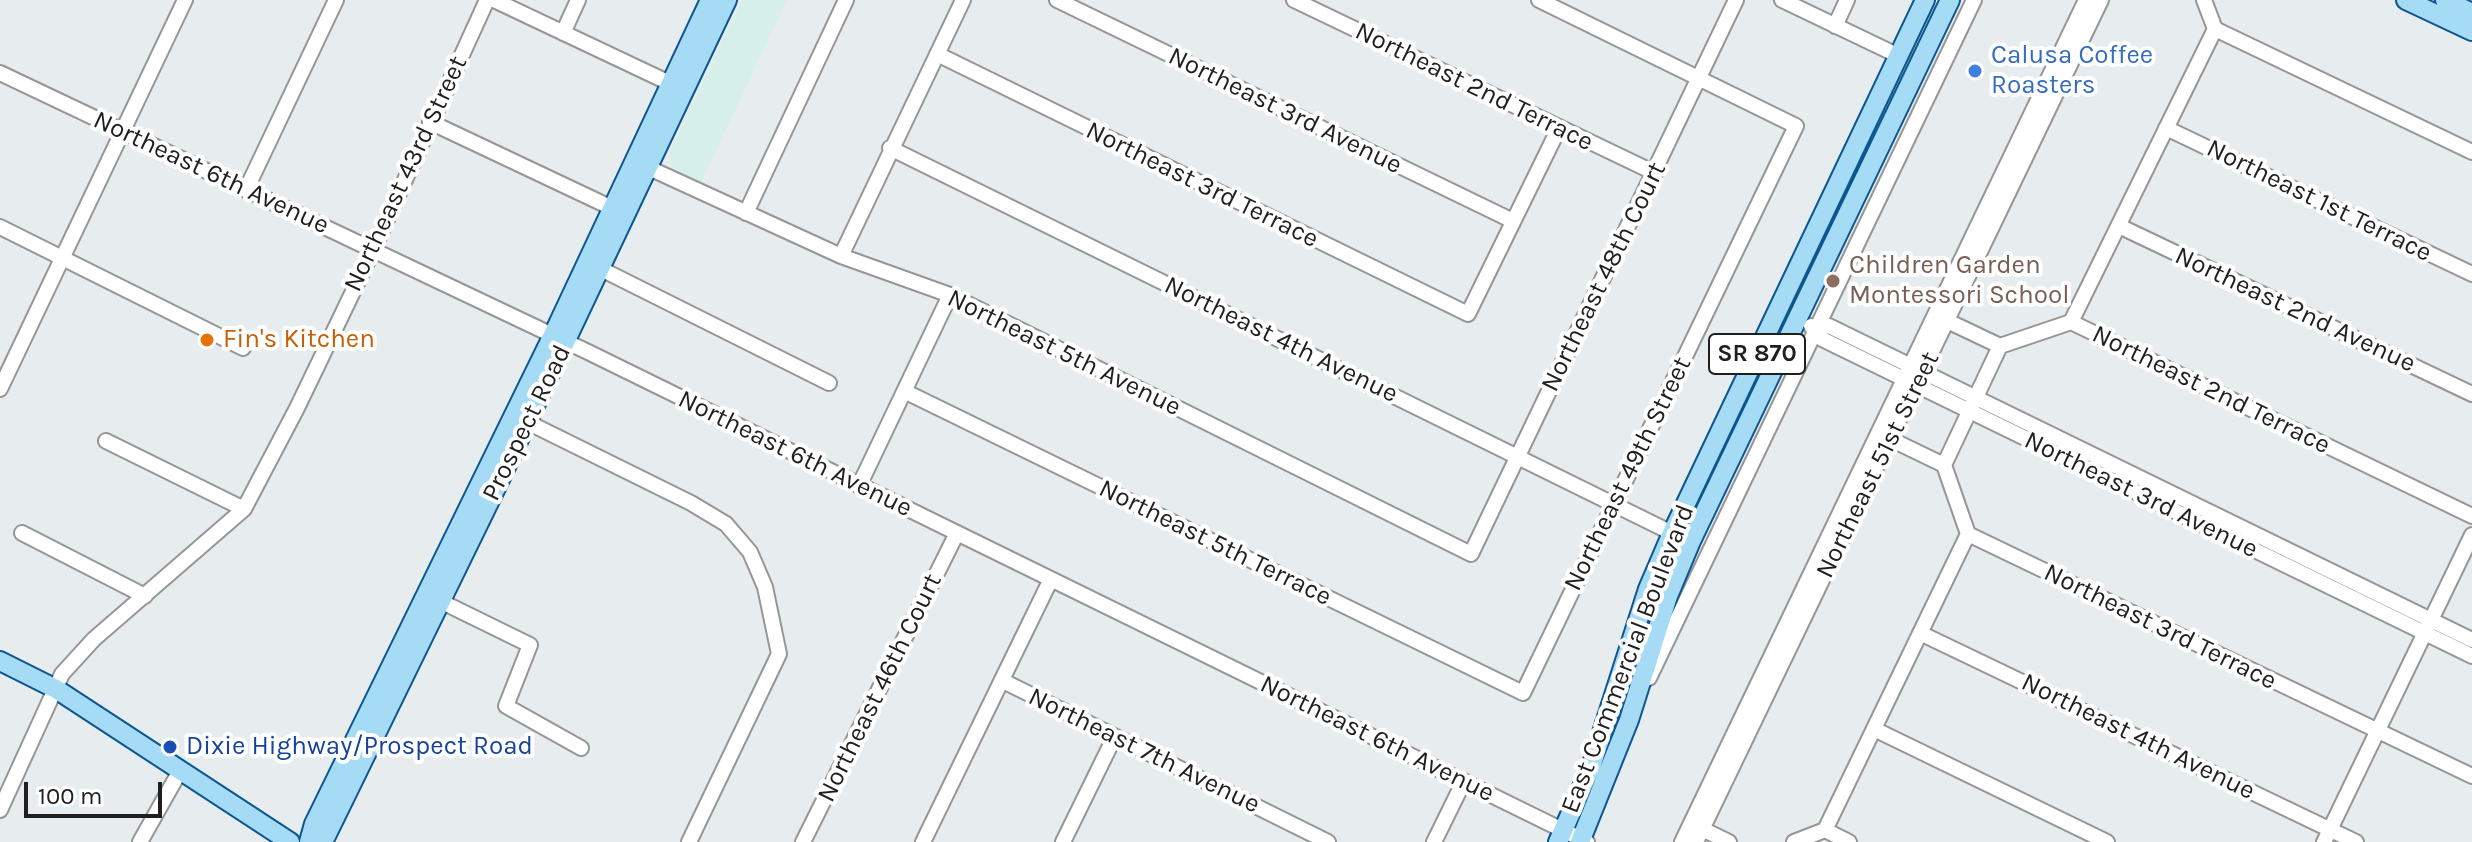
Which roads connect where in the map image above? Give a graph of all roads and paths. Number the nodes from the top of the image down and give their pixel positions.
1 (336, 0) edge
2 (487, 0) edge
3 (494, 0) edge
4 (578, 0) edge
5 (710, 0) edge
6 (727, 0) edge
7 (846, 0) edge
8 (963, 0) edge
9 (1057, 0) edge
10 (1294, 0) edge
11 (1539, 0) edge
12 (1736, 0) edge
13 (1782, 0) edge
14 (1847, 0) edge
15 (1925, 0) edge
16 (1935, 0) edge
17 (1950, 0) edge
18 (1974, 0) edge
19 (2086, 0) edge
20 (2101, 0) edge
21 (2204, 0) edge
22 (2406, 0) edge
23 (2445, 0) edge
24 (181, 1) edge
25 (2472, 13) edge
26 (1835, 26) junction
27 (2215, 29) junction
28 (2472, 31) edge
29 (563, 33) junction
30 (937, 54) junction
31 (1899, 56) junction
32 (1919, 65) junction
33 (0, 73) edge
34 (1938, 75) junction
35 (1700, 77) junction
36 (678, 87) junction
37 (430, 122) junction
38 (1559, 128) junction
39 (2166, 128) junction
40 (2031, 129) junction
41 (123, 131) junction
42 (890, 148) junction
43 (1878, 149) junction
44 (2472, 152) edge
45 (649, 168) junction
46 (1655, 173) junction
47 (246, 190) junction
48 (612, 208) junction
49 (1825, 211) junction
50 (746, 213) junction
51 (1513, 221) junction
52 (2119, 226) junction
53 (0, 227) edge
54 (373, 250) junction
55 (841, 256) junction
56 (63, 257) junction
57 (601, 269) junction
58 (2472, 274) edge
59 (950, 295) junction
60 (1776, 314) junction
61 (1797, 318) junction
62 (1941, 319) junction
63 (2071, 322) junction
64 (1816, 328) junction
65 (560, 338) junction
66 (2000, 346) junction
67 (243, 348) dead end
68 (1914, 376) junction
69 (829, 383) dead end
70 (1, 386) edge
71 (906, 392) junction
72 (2472, 394) edge
73 (1973, 405) junction
74 (1750, 415) junction
75 (527, 422) junction
76 (1884, 437) junction
77 (1716, 440) junction
78 (106, 441) dead end
79 (1517, 456) junction
80 (1944, 465) junction
81 (859, 486) junction
82 (1614, 503) junction
83 (244, 509) junction
84 (2472, 516) edge
85 (1695, 531) junction
86 (22, 533) dead end
87 (957, 533) junction
88 (1672, 533) junction
89 (1968, 534) junction
90 (2472, 535) edge
91 (1714, 543) junction
92 (1471, 554) joint
93 (1051, 579) junction
94 (145, 596) junction
95 (434, 598) junction
96 (1658, 626) junction
97 (2428, 627) junction
98 (1920, 633) junction
99 (2472, 640) edge
100 (2472, 656) edge
101 (0, 661) edge
102 (1003, 681) junction
103 (56, 689) junction
104 (1523, 693) joint
105 (1629, 720) junction
106 (1874, 729) junction
107 (2378, 731) junction
108 (1114, 738) junction
109 (581, 748) dead end
110 (180, 771) junction
111 (2472, 776) edge
112 (1464, 781) junction
113 (0, 810) edge
114 (1825, 830) junction
115 (1696, 831) edge
116 (1561, 836) edge
117 (2327, 836) edge
118 (1583, 841) edge
119 (140, 842) edge
120 (290, 842) edge
121 (309, 842) edge
122 (319, 842) edge
123 (689, 842) edge
124 (803, 842) edge
125 (923, 842) edge
126 (1063, 842) edge
127 (1328, 842) edge
128 (1434, 842) edge
129 (1682, 842) edge
130 (1729, 842) edge
131 (1794, 842) edge
132 (1849, 842) edge
133 (2107, 842) edge
134 (2356, 842) edge

1 - 47 street
2 - 37 street, Northeast 43rd Street
3 - 29 street
4 - 29 street
5 - 36 main road, Prospect Road
6 - 36 main road, Prospect Road
7 - 50 street
8 - 30 street
9 - 51 street, Northeast 3rd Avenue
10 - 38 street, Northeast 2nd Terrace
11 - 35 street
12 - 35 street, Northeast 48th Court
13 - 26 street
14 - 26 street
15 - 31 main road, East Commercial Boulevard / SR 870
16 - 32 main road
17 - 32 main road, East Commercial Boulevard / SR 870
18 - 34 street
19 - 40 street, Northeast 51st Street
20 - 40 street, Northeast 51st Street
21 - 27 street
22 - 28 main road
23 - 25 main road
24 - 41 street
26 - 31 street
27 - 39 street
27 - 44 street
29 - 36 street
30 - 42 street
30 - 51 street, Northeast 3rd Terrace
31 - 43 main road
31 - 49 main road, East Commercial Boulevard / SR 870
32 - 34 street
32 - 43 main road, East Commercial Boulevard / SR 870
33 - 41 street, Northeast 6th Avenue
34 - 64 street
35 - 46 street, Northeast 48th Court
35 - 82 street, Northeast 49th Street
36 - 45 main road, Prospect Road
36 - 48 main road, Prospect Road
37 - 48 street
37 - 54 street, Northeast 43rd Street
38 - 46 street, Northeast 2nd Terrace
38 - 51 street
39 - 52 street
39 - 58 street, Northeast 1st Terrace
40 - 62 street, Northeast 51st Street
41 - 47 street, Northeast 6th Avenue
41 - 56 street
42 - 55 street
42 - 79 street, Northeast 4th Avenue
43 - 61 main road, East Commercial Boulevard / SR 870
45 - 50 street, Northeast 5th Avenue
45 - 57 main road, Prospect Road
46 - 79 street, Northeast 48th Court
47 - 54 street, Northeast 6th Avenue
48 - 65 main road, Prospect Road
49 - 60 main road, East Commercial Boulevard / SR 870
49 - 61 main road
50 - 55 street, Northeast 5th Avenue
52 - 63 street
52 - 72 street, Northeast 2nd Avenue
53 - 56 street
54 - 65 street, Northeast 6th Avenue
54 - 83 street, Northeast 43rd Street
55 - 59 street, Northeast 5th Avenue
56 - 67 street
56 - 70 street
57 - 65 main road, Prospect Road
57 - 69 street
59 - 71 street
59 - 92 street, Northeast 5th Avenue
60 - 74 main road
60 - 77 main road, East Commercial Boulevard / SR 870
61 - 64 street, Northeast 3rd Avenue
61 - 74 main road, East Commercial Boulevard / SR 870
62 - 66 street
62 - 68 street, Northeast 51st Street
63 - 66 street, Northeast 2nd Terrace
63 - 84 street, Northeast 2nd Terrace
64 - 68 street, Northeast 3rd Avenue
64 - 91 street
65 - 75 main road, Prospect Road
65 - 81 street, Northeast 6th Avenue
65 - 95 main road, Prospect Road
66 - 73 street
68 - 73 street, Northeast 3rd Avenue
68 - 76 street, Northeast 51st Street
71 - 81 street
71 - 104 street, Northeast 5th Terrace
73 - 80 street
73 - 97 street, Northeast 3rd Avenue
74 - 85 main road, East Commercial Boulevard / SR 870
75 - 95 main road, Prospect Road
75 - 123 street
76 - 80 street
76 - 115 street, Northeast 51st Street
77 - 85 main road
77 - 88 main road, East Commercial Boulevard / SR 870
78 - 83 street
79 - 82 street, Northeast 4th Avenue
79 - 92 street, Northeast 48th Court
80 - 89 street
81 - 87 street, Northeast 6th Avenue
82 - 88 street, Northeast 4th Avenue
82 - 104 street, Northeast 49th Street
83 - 94 street, Northeast 43rd Street
85 - 91 street
85 - 96 main road, East Commercial Boulevard / SR 870
86 - 94 street
87 - 93 street, Northeast 6th Avenue
87 - 124 street, Northeast 46th Court
88 - 96 main road
88 - 116 main road, East Commercial Boulevard / SR 870
89 - 98 street
89 - 107 street, Northeast 3rd Terrace
90 - 97 street
91 - 105 street
93 - 102 street
93 - 112 street, Northeast 6th Avenue
94 - 103 street, Northeast 43rd Street
95 - 109 street
95 - 121 main road, Prospect Road
95 - 122 main road, Prospect Road
96 - 105 main road, East Commercial Boulevard / SR 870
97 - 99 street, Northeast 3rd Avenue
97 - 100 street, Northeast 3rd Avenue
97 - 107 street
98 - 106 street
98 - 117 street, Northeast 4th Avenue
101 - 103 main road
102 - 108 street, Northeast 7th Avenue
102 - 125 street
103 - 110 main road
103 - 113 street, Northeast 43rd Street
105 - 118 main road, East Commercial Boulevard / SR 870
106 - 114 street
106 - 133 street
107 - 111 street, Northeast 3rd Terrace
107 - 117 street
108 - 126 street
108 - 127 street, Northeast 7th Avenue
110 - 119 street
110 - 120 main road
112 - 116 street, Northeast 6th Avenue
112 - 128 street
114 - 131 street
114 - 132 street
115 - 129 street, Northeast 51st Street
115 - 130 street
116 - 118 street, Northeast 6th Avenue
117 - 134 street, Northeast 4th Avenue

